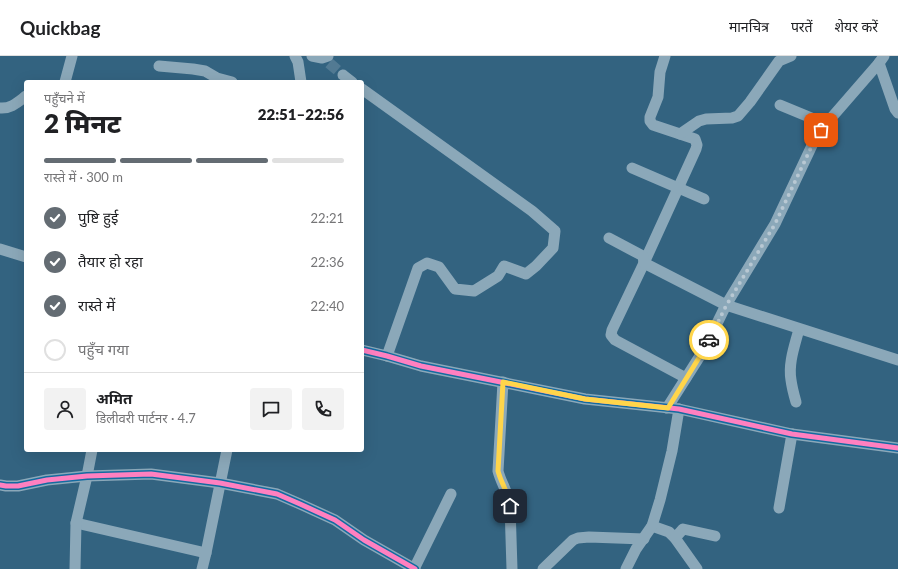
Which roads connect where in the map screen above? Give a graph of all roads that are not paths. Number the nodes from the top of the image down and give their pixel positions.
1 (72, 56) edge
2 (295, 56) edge
3 (665, 56) edge
4 (791, 56) edge
5 (882, 60) edge
6 (159, 66) dead end
7 (343, 75) tunnel mouth
8 (66, 80) edge
9 (224, 80) edge
10 (300, 80) edge
11 (349, 80) edge
12 (364, 91) edge
13 (24, 98) edge
14 (780, 105) dead end
15 (0, 108) edge
16 (898, 113) edge
17 (826, 124) junction
18 (680, 134) junction
19 (632, 168) dead end
20 (678, 188) junction
21 (704, 199) dead end
22 (609, 238) dead end
23 (0, 250) edge
24 (24, 256) edge
25 (644, 263) junction
26 (726, 306) junction
27 (799, 329) junction
28 (364, 350) edge
29 (387, 356) junction
30 (898, 360) edge
31 (686, 378) junction
32 (503, 382) junction
33 (796, 402) dead end
34 (668, 408) junction
35 (679, 409) junction
36 (792, 434) junction
37 (898, 448) edge
38 (92, 452) edge
39 (227, 452) edge
40 (87, 476) junction
41 (220, 483) junction
42 (0, 485) edge
43 (451, 494) dead end
44 (779, 508) dead end
45 (76, 523) junction
46 (652, 526) junction
47 (715, 536) dead end
48 (675, 538) junction
49 (644, 539) junction
50 (206, 553) junction
51 (75, 569) edge
52 (202, 569) edge
53 (415, 569) edge
54 (512, 569) edge
55 (543, 569) edge
56 (626, 569) edge
57 (697, 569) edge

1 - 8 street
2 - 10 street
3 - 18 street
4 - 18 street
5 - 16 street
5 - 17 street
6 - 9 street
7 - 11 street
12 - 29 street
13 - 15 street
14 - 17 street
17 - 26 street
18 - 20 street
19 - 20 street
20 - 21 street
20 - 25 street
22 - 25 street
23 - 24 street
25 - 26 street
25 - 31 street
26 - 27 street
26 - 31 street
27 - 30 street
27 - 33 street
28 - 29 street
29 - 32 street
31 - 34 street
32 - 34 street
32 - 54 street
34 - 35 street
35 - 36 street
35 - 46 street
36 - 37 street
36 - 44 street
38 - 40 street
39 - 41 street
40 - 41 street
40 - 42 street
40 - 45 street
41 - 50 street
41 - 53 street
43 - 53 street
45 - 50 street
45 - 51 street
46 - 48 street
46 - 49 street
47 - 48 street
48 - 57 street
49 - 55 street
49 - 56 street
50 - 52 street

